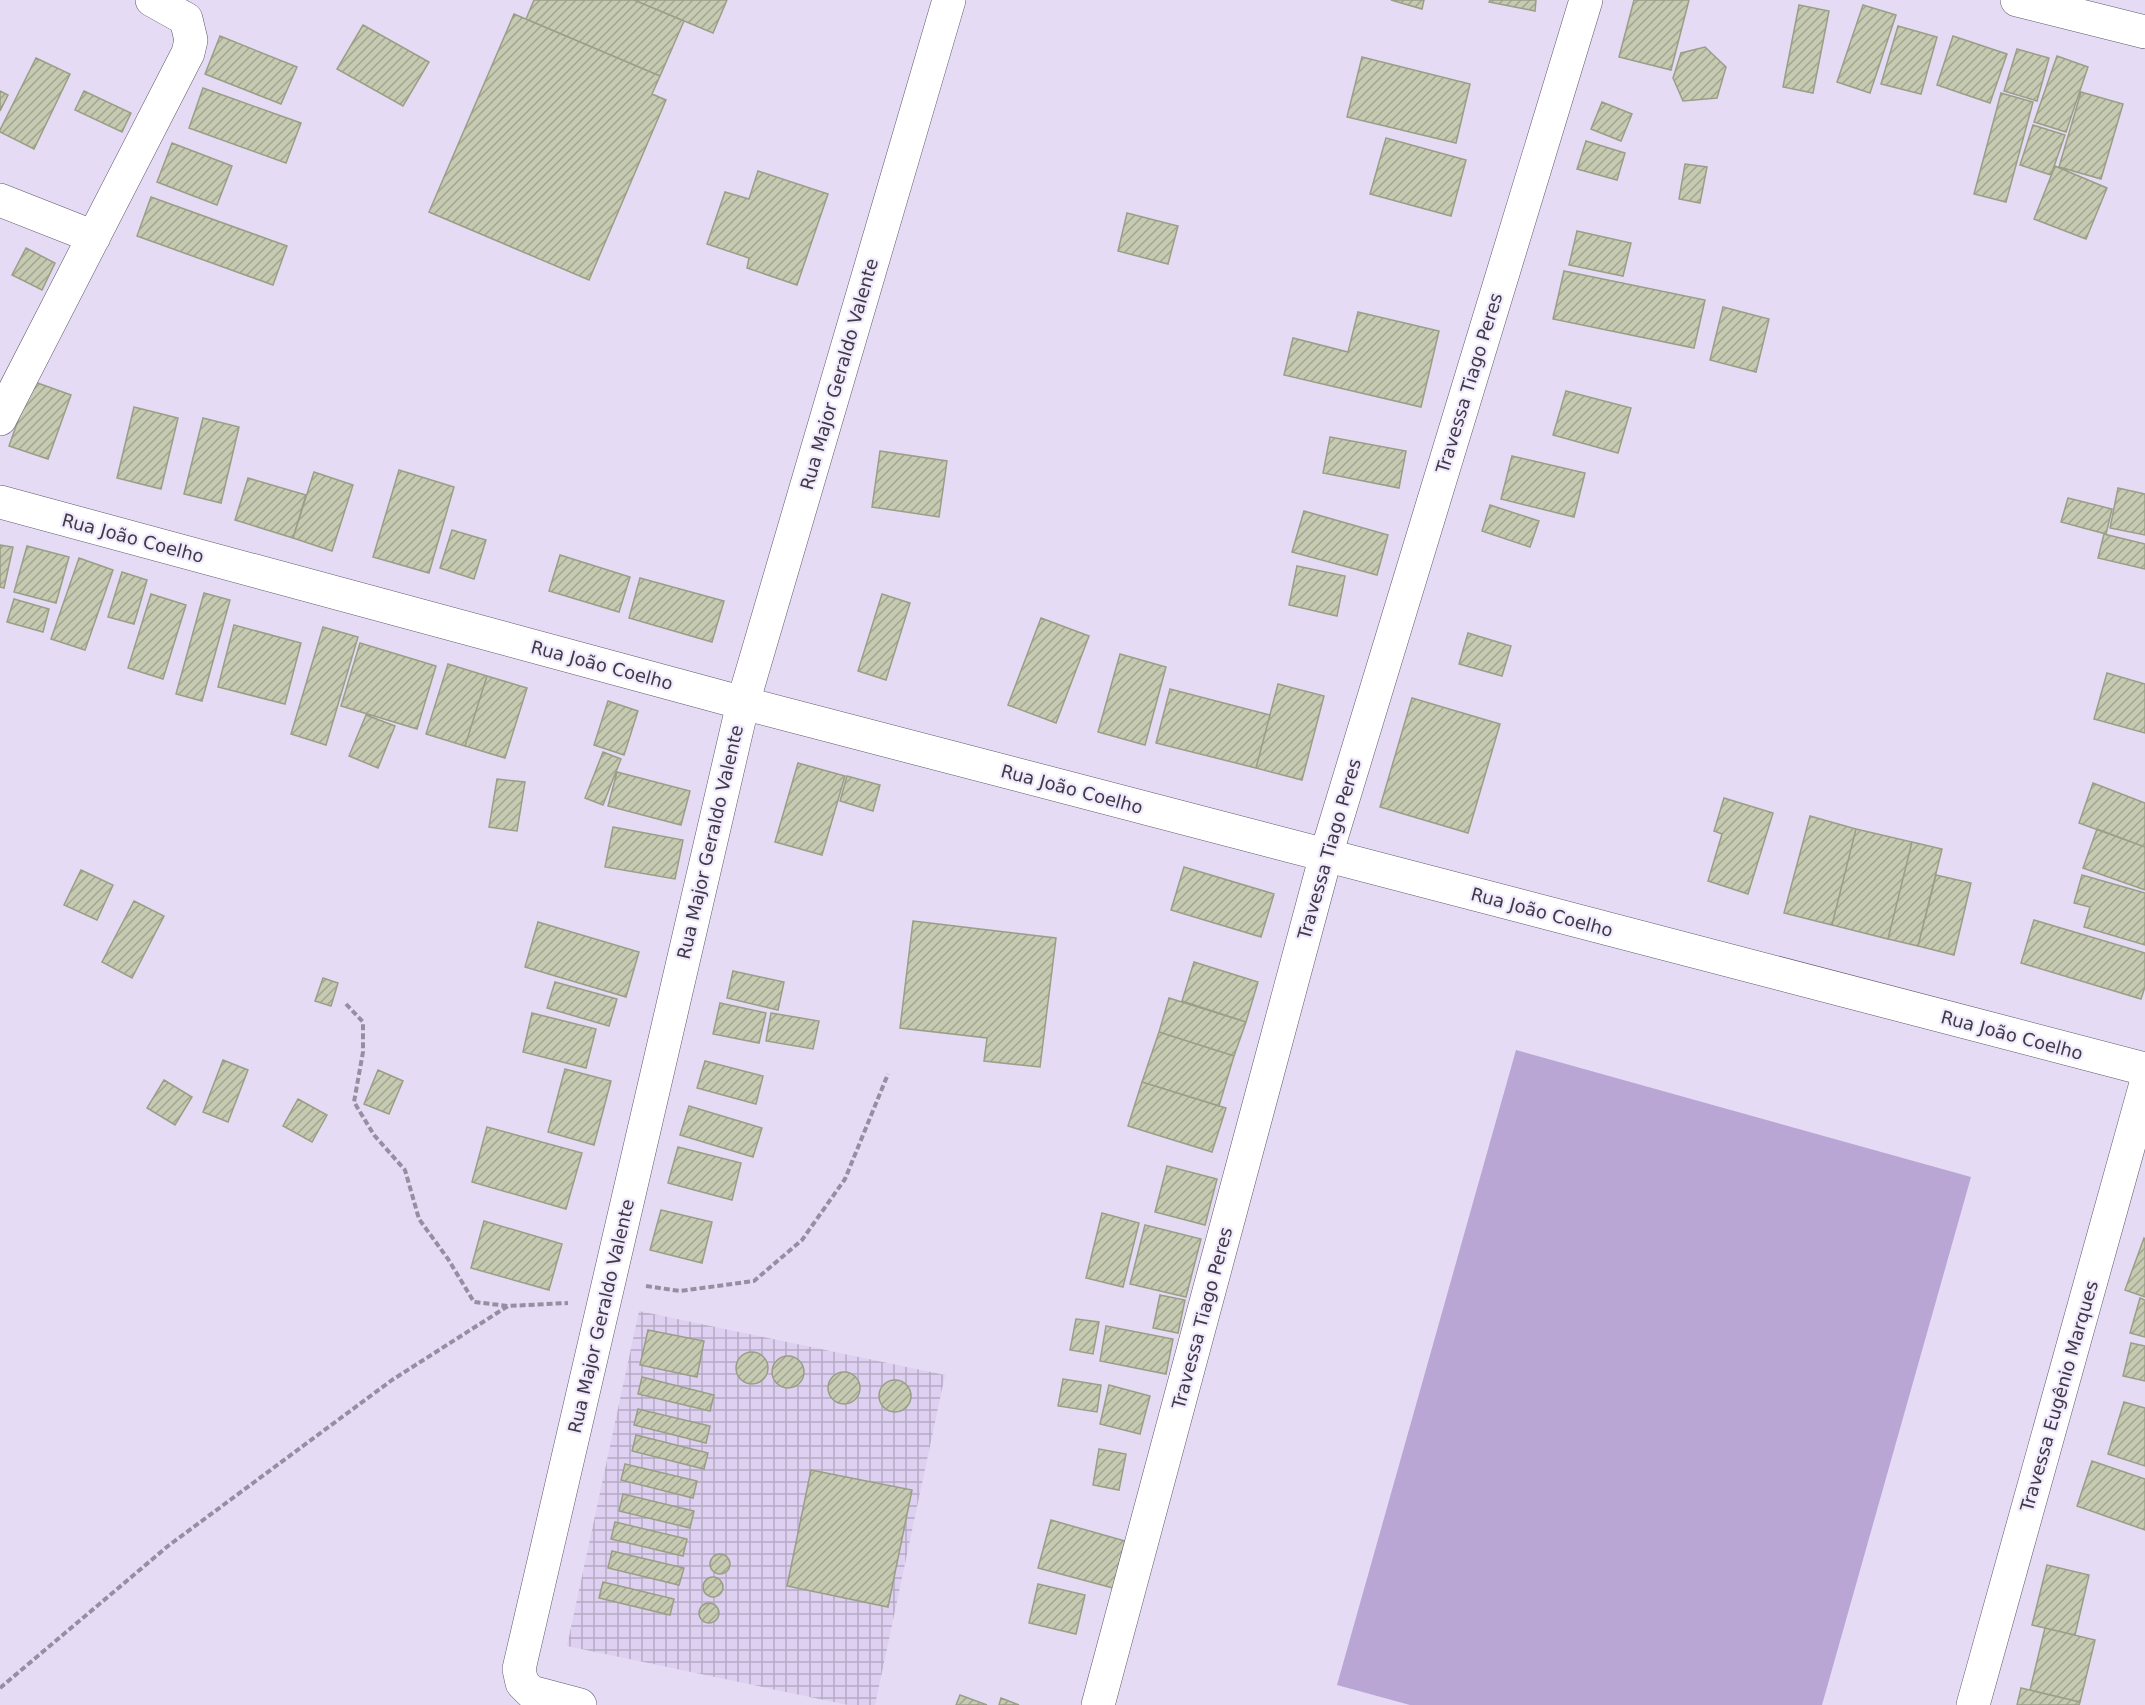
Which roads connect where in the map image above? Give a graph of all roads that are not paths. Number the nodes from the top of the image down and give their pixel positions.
1 (152, 0) edge
2 (949, 0) edge
3 (1586, 0) edge
4 (2017, 0) edge
5 (2145, 32) edge
6 (0, 200) edge
7 (94, 237) junction
8 (0, 419) edge
9 (0, 502) edge
10 (742, 703) junction
11 (1326, 855) junction
12 (2145, 1069) edge
13 (2145, 1087) edge
14 (580, 1705) edge
15 (1098, 1705) edge
16 (1973, 1705) edge

1 - 7 street
2 - 10 street, Rua Major Geraldo Valente
3 - 11 street, Travessa Tiago Peres
4 - 5 street
6 - 7 street
7 - 8 street
9 - 10 street, Rua João Coelho
10 - 11 street, Rua João Coelho
10 - 14 street, Rua Major Geraldo Valente
11 - 12 street, Rua João Coelho
11 - 15 street, Travessa Tiago Peres
13 - 16 street, Travessa Eugênio Marques

